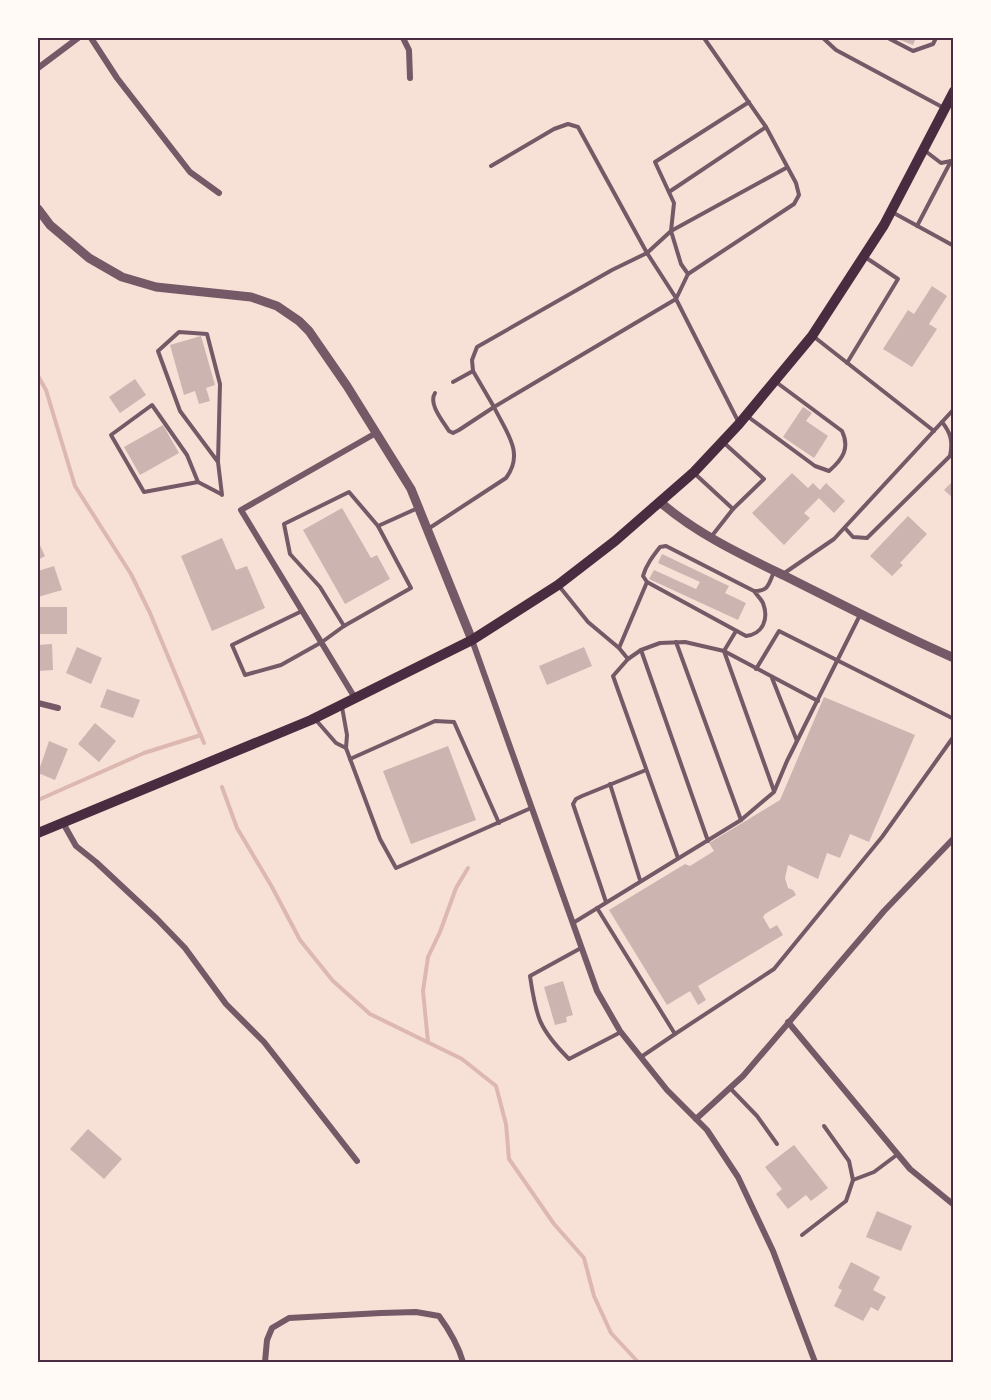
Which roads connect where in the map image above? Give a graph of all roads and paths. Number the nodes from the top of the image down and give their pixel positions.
1 (78, 38) edge
2 (91, 38) edge
3 (403, 38) edge
4 (704, 38) edge
5 (824, 38) edge
6 (888, 38) edge
7 (936, 38) edge
8 (38, 68) edge
9 (410, 78) dead end
10 (954, 91) edge
11 (749, 102) junction
12 (949, 110) edge
13 (766, 126) junction
14 (924, 149) junction
15 (952, 160) edge
16 (491, 166) dead end
17 (786, 168) junction
18 (669, 192) junction
19 (219, 193) dead end
20 (38, 209) edge
21 (891, 212) junction
22 (917, 226) junction
23 (671, 231) junction
24 (954, 246) edge
25 (647, 254) junction
26 (864, 257) junction
27 (688, 274) junction
28 (676, 299) junction
29 (812, 336) junction
30 (846, 363) junction
31 (473, 370) junction
32 (775, 381) junction
33 (453, 382) dead end
34 (435, 393) dead end
35 (494, 407) junction
36 (954, 409) edge
37 (742, 419) junction
38 (942, 422) junction
39 (934, 431) junction
40 (376, 433) junction
41 (722, 441) junction
42 (218, 462) junction
43 (694, 472) junction
44 (198, 482) junction
45 (660, 502) junction
46 (419, 508) junction
47 (733, 509) junction
48 (378, 526) junction
49 (845, 528) junction
50 (428, 529) junction
51 (711, 537) junction
52 (778, 573) junction
53 (647, 582) junction
54 (558, 585) junction
55 (754, 591) junction
56 (302, 611) junction
57 (860, 615) junction
58 (344, 626) junction
59 (736, 631) junction
60 (472, 640) junction
61 (322, 642) junction
62 (676, 642) junction
63 (620, 648) junction
64 (641, 650) junction
65 (724, 651) junction
66 (628, 658) junction
67 (954, 658) edge
68 (838, 660) junction
69 (756, 669) junction
70 (772, 678) junction
71 (355, 698) junction
72 (818, 701) junction
73 (38, 703) edge
74 (342, 705) junction
75 (58, 708) dead end
76 (315, 718) junction
77 (954, 719) edge
78 (954, 736) edge
79 (797, 742) junction
80 (346, 748) junction
81 (350, 759) junction
82 (646, 770) junction
83 (610, 784) junction
84 (774, 792) junction
85 (532, 807) junction
86 (741, 820) junction
87 (63, 823) junction
88 (499, 823) junction
89 (38, 833) edge
90 (954, 838) edge
91 (708, 841) junction
92 (678, 858) junction
93 (640, 880) junction
94 (606, 902) junction
95 (597, 908) junction
96 (573, 922) junction
97 (582, 947) junction
98 (788, 1022) junction
99 (621, 1032) junction
100 (675, 1034) junction
101 (640, 1057) junction
102 (730, 1088) junction
103 (696, 1119) junction
104 (824, 1126) dead end
105 (777, 1144) dead end
106 (899, 1153) junction
107 (357, 1161) dead end
108 (853, 1180) junction
109 (954, 1205) edge
110 (802, 1235) dead end
111 (265, 1362) edge
112 (463, 1362) edge
113 (815, 1362) edge

1 - 8 street
2 - 19 street
3 - 9 street
4 - 11 lane
5 - 12 lane
6 - 7 lane
10 - 12 main road
11 - 13 lane
11 - 18 lane
12 - 14 main road
13 - 17 lane
13 - 18 lane
14 - 15 lane
14 - 21 main road
15 - 22 lane
16 - 25 lane
17 - 23 lane
17 - 27 lane
18 - 23 lane
20 - 40 street
21 - 22 lane
21 - 26 main road
22 - 24 lane
23 - 25 lane
23 - 27 lane
25 - 28 lane
25 - 31 lane
26 - 29 main road
26 - 30 lane
27 - 28 lane
28 - 35 lane
28 - 37 lane
29 - 30 lane
29 - 32 main road
30 - 39 lane
31 - 33 lane
31 - 35 lane
32 - 37 main road
32 - 37 lane
34 - 35 lane
35 - 50 lane
36 - 38 lane
37 - 41 main road
38 - 39 lane
38 - 49 lane
39 - 49 lane
40 - 46 street
40 - 56 street
41 - 43 main road
41 - 47 lane
42 - 42 lane
42 - 44 lane
43 - 45 main road
43 - 47 lane
44 - 44 lane
45 - 51 street
45 - 54 main road
46 - 48 lane
46 - 50 street
47 - 51 lane
48 - 58 lane
48 - 58 lane
49 - 52 lane
50 - 60 street
51 - 52 street
52 - 55 lane
52 - 57 street
53 - 55 lane
53 - 59 lane
53 - 63 lane
54 - 60 main road
54 - 63 lane
55 - 59 lane
56 - 61 street
56 - 61 lane
57 - 67 street
57 - 68 lane
58 - 61 lane
59 - 65 lane
60 - 71 main road
60 - 85 street
61 - 71 street
62 - 64 lane
62 - 65 lane
62 - 86 lane
63 - 66 lane
64 - 66 lane
64 - 91 lane
65 - 69 lane
65 - 84 lane
66 - 82 lane
68 - 69 lane
68 - 72 lane
68 - 77 lane
69 - 70 lane
70 - 72 lane
70 - 79 lane
71 - 74 main road
72 - 79 lane
73 - 75 street
74 - 76 main road
74 - 80 lane
76 - 80 lane
76 - 87 main road
78 - 100 lane
79 - 84 lane
80 - 81 lane
81 - 88 lane
81 - 88 lane
82 - 83 lane
82 - 92 lane
83 - 93 lane
83 - 94 lane
84 - 86 lane
85 - 88 lane
85 - 96 street
86 - 91 lane
87 - 89 main road
87 - 107 street
90 - 98 street
91 - 92 lane
92 - 93 lane
93 - 94 lane
94 - 95 lane
95 - 96 lane
95 - 100 lane
96 - 97 street
97 - 99 street
97 - 99 lane
98 - 102 street
98 - 106 street
99 - 101 street
100 - 101 lane
101 - 103 street
102 - 103 street
102 - 105 lane
103 - 113 street
104 - 108 lane
106 - 108 lane
106 - 109 street
108 - 110 lane
111 - 112 street

